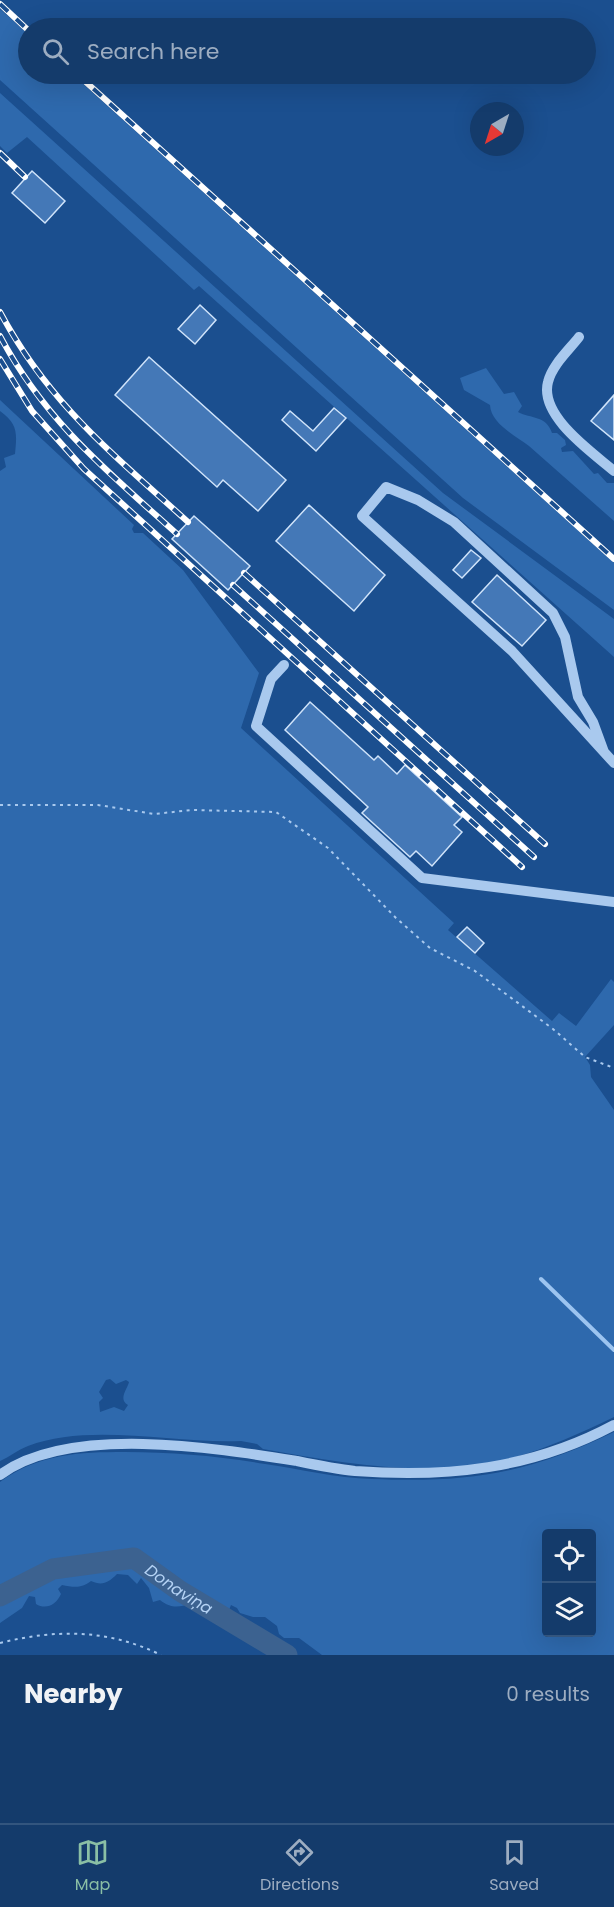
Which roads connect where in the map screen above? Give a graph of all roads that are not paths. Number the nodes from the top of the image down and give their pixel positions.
1 (579, 337) dead end
2 (614, 471) edge
3 (284, 665) dead end
4 (604, 752) junction
5 (614, 763) edge
6 (614, 902) edge
7 (614, 1425) edge
8 (0, 1475) edge

1 - 2 street
3 - 6 street
4 - 4 street
4 - 5 street
7 - 8 street

